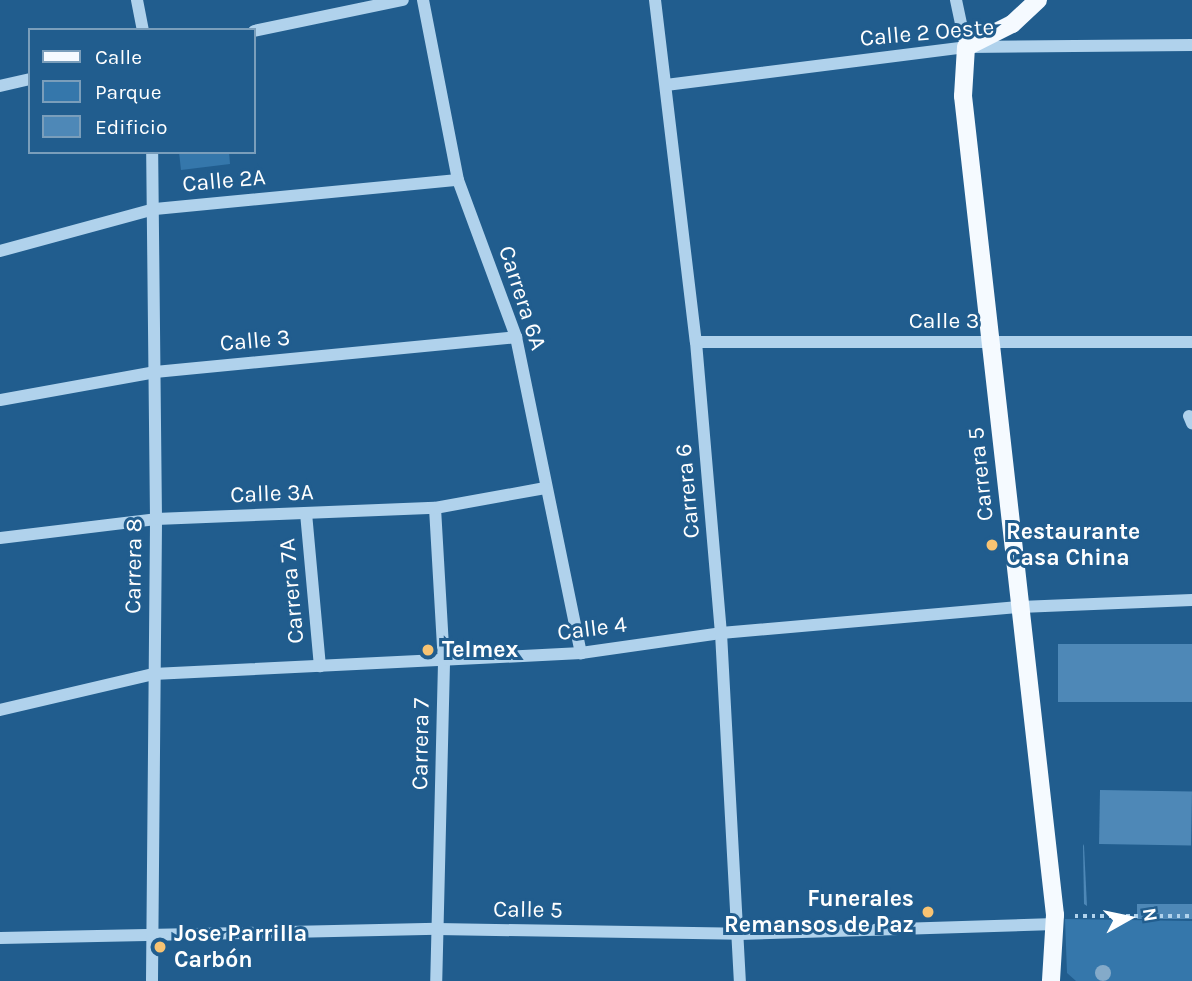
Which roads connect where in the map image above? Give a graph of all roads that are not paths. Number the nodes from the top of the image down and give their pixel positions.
1 (137, 0) edge
2 (404, 0) edge
3 (423, 0) edge
4 (655, 0) edge
5 (956, 0) edge
6 (1038, 0) edge
7 (143, 28) edge
8 (256, 31) edge
9 (1192, 46) edge
10 (966, 47) junction
11 (28, 79) edge
12 (667, 85) junction
13 (0, 86) edge
14 (152, 154) edge
15 (458, 180) junction
16 (155, 209) junction
17 (0, 251) edge
18 (516, 337) junction
19 (696, 342) junction
20 (991, 342) junction
21 (1192, 342) edge
22 (155, 372) junction
23 (0, 400) edge
24 (545, 488) junction
25 (435, 508) junction
26 (306, 513) junction
27 (156, 519) junction
28 (0, 538) edge
29 (1192, 600) edge
30 (1020, 607) junction
31 (721, 633) junction
32 (581, 653) junction
33 (444, 663) junction
34 (320, 666) junction
35 (153, 674) junction
36 (0, 710) edge
37 (1055, 920) junction
38 (437, 929) junction
39 (153, 934) junction
40 (739, 934) junction
41 (0, 938) edge
42 (1054, 976) edge
43 (152, 981) edge
44 (436, 981) edge
45 (740, 981) edge

1 - 7 street
2 - 8 street
3 - 15 street, Carrera 6A
4 - 12 street, Carrera 6
5 - 10 street
6 - 10 main road
9 - 10 street, Calle 2 Oeste
10 - 12 street, Calle 2 Oeste
10 - 20 main road, Carrera 5
11 - 13 street
12 - 19 street, Carrera 6
14 - 16 street, Carrera 8
15 - 16 street, Calle 2A
15 - 18 street, Carrera 6A
16 - 17 street, Calle 2A
16 - 22 street, Carrera 8
18 - 22 street, Calle 3
18 - 24 street, Carrera 6A
19 - 20 street, Calle 3
19 - 31 street, Carrera 6
20 - 21 street, Calle 3
20 - 30 main road, Carrera 5
22 - 23 street, Calle 3
22 - 27 street, Carrera 8
24 - 25 street, Calle 3A
24 - 32 street, Carrera 6A
25 - 26 street, Calle 3A
25 - 33 street, Carrera 7
26 - 27 street, Calle 3A
26 - 34 street, Carrera 7A
27 - 28 street, Calle 3A
27 - 35 street, Carrera 8
29 - 30 street, Calle 4
30 - 31 street, Calle 4
30 - 37 main road, Carrera 5
31 - 32 street, Calle 4
31 - 40 street, Carrera 6
32 - 33 street, Calle 4
33 - 34 street, Calle 4
33 - 38 street, Carrera 7
34 - 35 street, Calle 4
35 - 36 street, Calle 4
35 - 39 street, Carrera 8
37 - 40 street, Calle 5
37 - 42 main road, Carrera 5
38 - 39 street, Calle 5
38 - 40 street, Calle 5
38 - 44 street, Carrera 7
39 - 41 street, Calle 5
39 - 43 street, Carrera 8
40 - 45 street, Carrera 6

